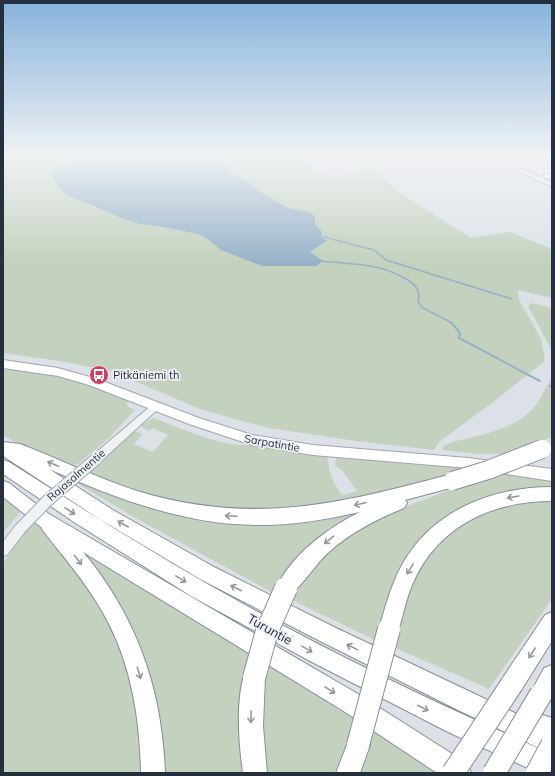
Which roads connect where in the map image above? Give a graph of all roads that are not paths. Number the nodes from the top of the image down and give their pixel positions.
1 (3, 364) edge
2 (156, 406) junction
3 (3, 444) edge
4 (547, 446) edge
5 (3, 448) edge
6 (3, 466) edge
7 (552, 475) edge
8 (452, 481) junction
9 (3, 488) edge
10 (552, 494) edge
11 (43, 520) junction
12 (3, 551) edge
13 (552, 622) edge
14 (547, 685) edge
15 (468, 703) junction
16 (552, 730) edge
17 (552, 742) edge
18 (552, 745) edge
19 (552, 766) edge
20 (153, 773) edge
21 (255, 773) edge
22 (348, 773) edge
23 (453, 773) edge
24 (459, 773) edge
25 (494, 773) edge
26 (537, 773) edge

1 - 2 main road, Sarpatintie
2 - 7 main road, Sarpatintie
2 - 12 street, Rajasalmentie, bridge
8 -> 3 highway
4 - 8 highway, bridge
15 -> 5 highway, Turuntie
6 -> 19 highway, Turuntie
8 -> 21 highway, bridge
9 - 11 highway
10 -> 22 highway, bridge
11 -> 20 highway
11 -> 24 highway
13 -> 23 highway, bridge
14 - 25 highway, bridge
15 - 16 highway
15 - 17 highway, Turuntie
18 - 26 highway, bridge

